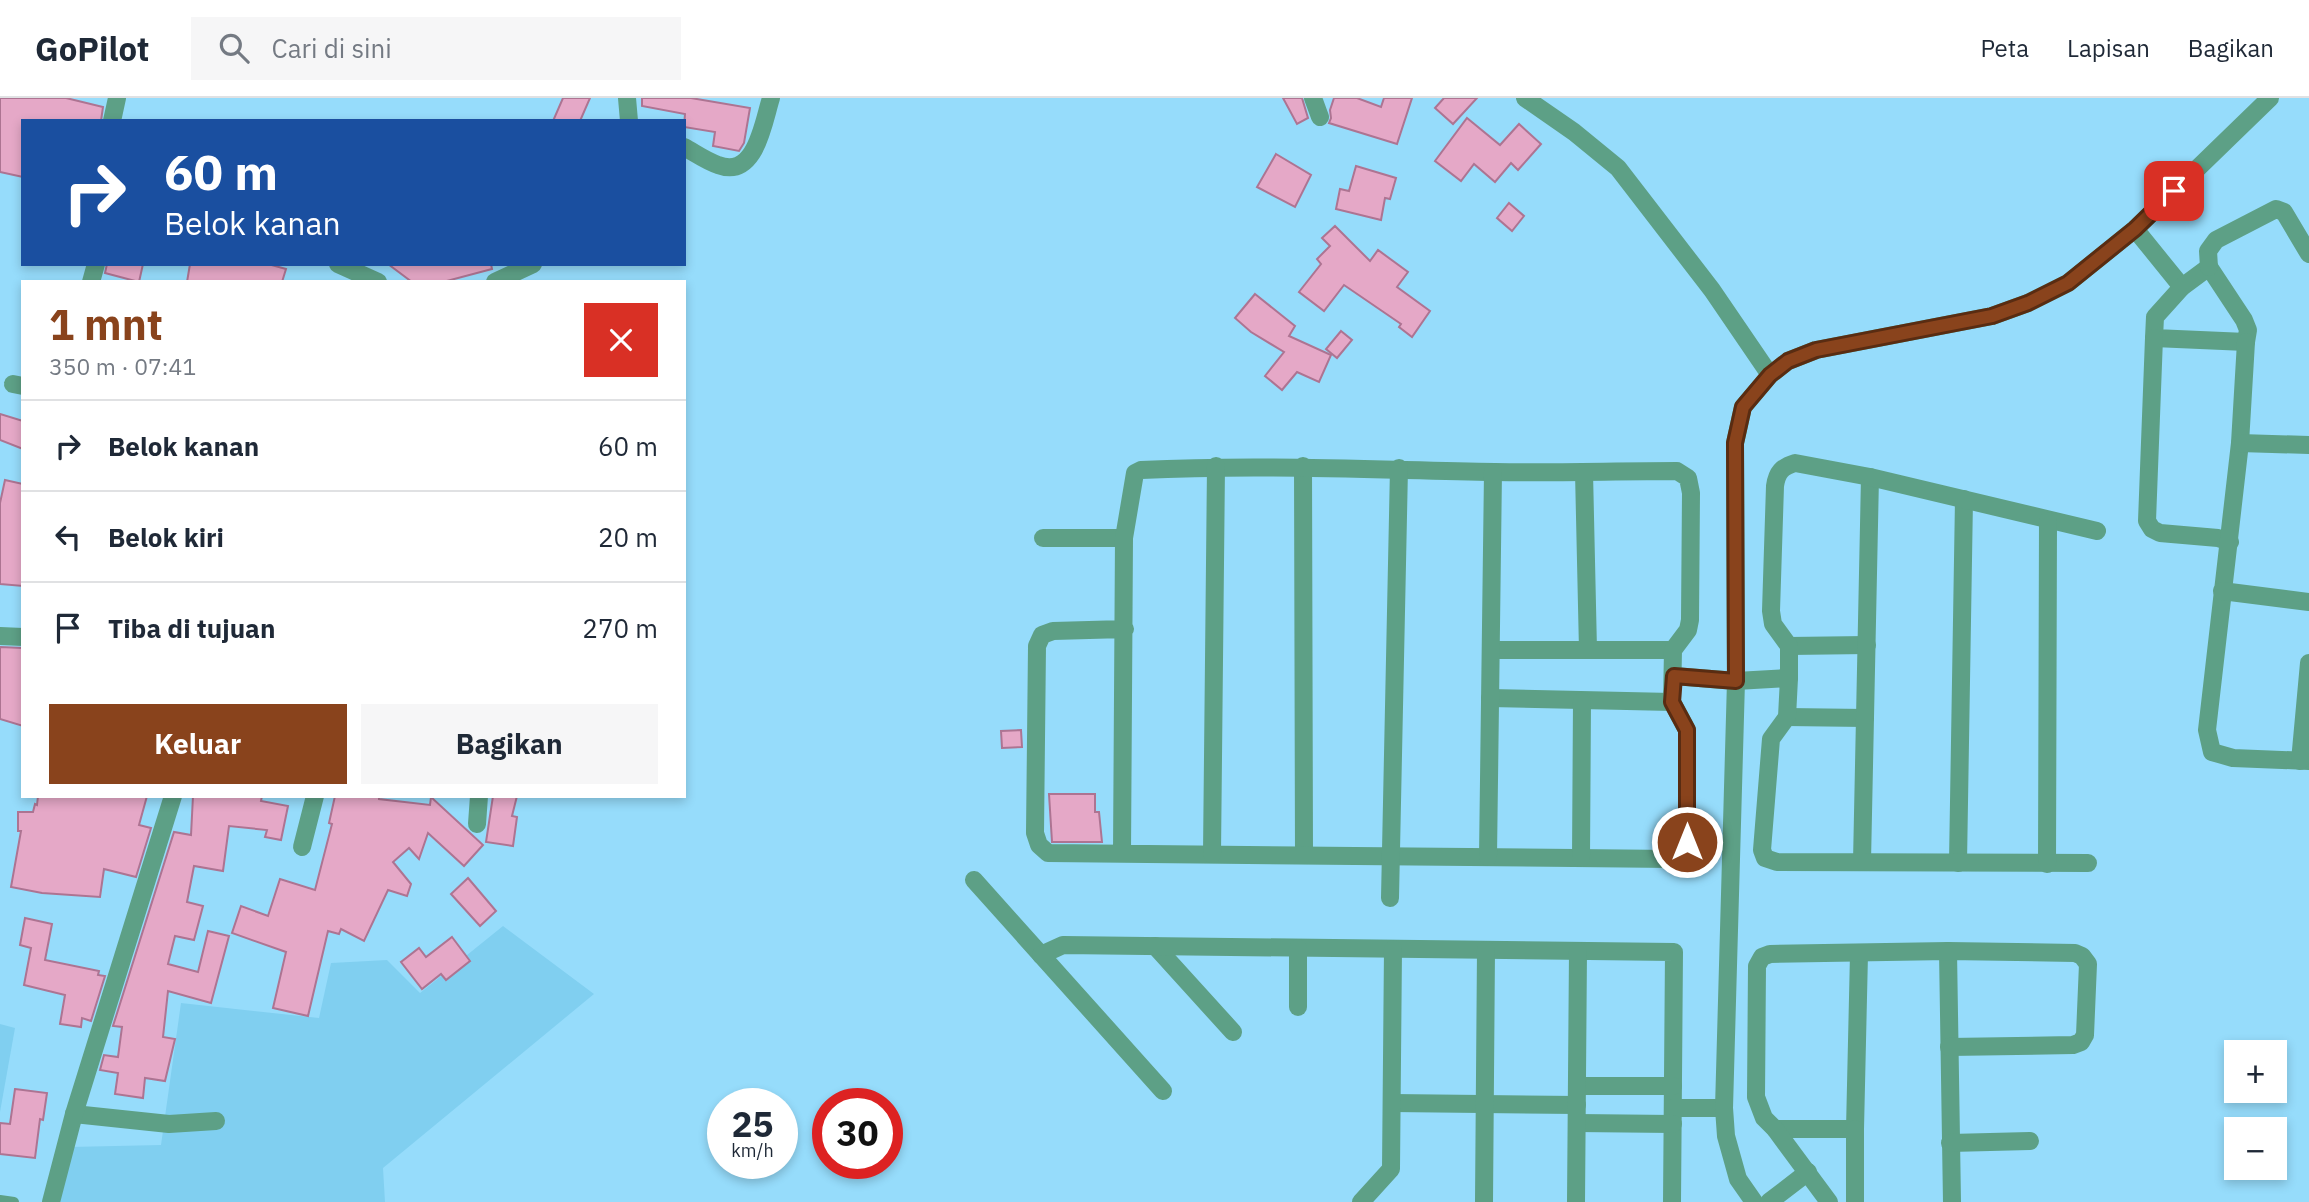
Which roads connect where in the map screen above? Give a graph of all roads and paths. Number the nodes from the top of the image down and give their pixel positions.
1 (115, 98) edge
2 (627, 98) edge
3 (771, 98) edge
4 (1313, 98) edge
5 (1525, 98) edge
6 (2270, 98) edge
7 (1320, 117) dead end
8 (112, 119) edge
9 (629, 119) edge
10 (686, 148) edge
11 (2135, 229) junction
12 (2309, 254) edge
13 (342, 266) edge
14 (529, 266) edge
15 (2209, 267) junction
16 (374, 280) edge
17 (499, 280) edge
18 (2182, 288) junction
19 (2154, 338) junction
20 (2246, 342) junction
21 (1770, 375) junction
22 (2240, 443) junction
23 (2309, 445) edge
24 (1216, 466) junction
25 (1303, 466) junction
26 (1399, 468) junction
27 (1493, 472) junction
28 (1584, 472) junction
29 (1870, 477) junction
30 (1964, 499) junction
31 (2048, 521) junction
32 (2097, 531) dead end
33 (1043, 538) dead end
34 (1124, 538) junction
35 (2230, 542) junction
36 (2222, 592) junction
37 (2309, 602) edge
38 (1125, 629) junction
39 (0, 636) edge
40 (21, 637) edge
41 (1867, 645) junction
42 (1789, 646) junction
43 (1491, 650) junction
44 (1588, 650) junction
45 (1673, 650) junction
46 (2309, 663) edge
47 (1674, 676) junction
48 (1789, 678) junction
49 (1736, 681) junction
50 (1490, 698) junction
51 (1582, 701) junction
52 (1672, 702) junction
53 (1787, 717) junction
54 (1864, 718) junction
55 (2304, 761) edge
56 (172, 798) edge
57 (314, 798) edge
58 (480, 798) edge
59 (477, 824) dead end
60 (302, 847) dead end
61 (1122, 853) junction
62 (1212, 853) junction
63 (1304, 855) junction
64 (1392, 856) junction
65 (1488, 857) junction
66 (1581, 858) junction
67 (1862, 862) junction
68 (1958, 863) junction
69 (2088, 863) dead end
70 (2047, 864) junction
71 (974, 880) dead end
72 (1390, 898) dead end
73 (1155, 946) junction
74 (1298, 947) junction
75 (1393, 949) junction
76 (1486, 950) junction
77 (1578, 951) junction
78 (1948, 951) junction
79 (1860, 954) junction
80 (1041, 955) junction
81 (1298, 1007) dead end
82 (1233, 1032) dead end
83 (1949, 1047) junction
84 (1577, 1086) junction
85 (1673, 1086) junction
86 (1163, 1091) dead end
87 (1392, 1103) junction
88 (1485, 1104) junction
89 (1724, 1108) junction
90 (74, 1114) junction
91 (1577, 1114) junction
92 (1673, 1116) junction
93 (216, 1121) dead end
94 (1775, 1129) junction
95 (1855, 1129) junction
96 (2030, 1141) dead end
97 (1950, 1143) junction
98 (1391, 1169) junction
99 (1808, 1172) junction
100 (0, 1200) edge
101 (14, 1202) edge
102 (51, 1202) edge
103 (1345, 1202) edge
104 (1361, 1202) edge
105 (1485, 1202) edge
106 (1576, 1202) edge
107 (1672, 1202) edge
108 (1754, 1202) edge
109 (1769, 1202) edge
110 (1829, 1202) edge
111 (1855, 1202) edge
112 (1952, 1202) edge

1 - 8 street
2 - 9 street
3 - 10 street
4 - 7 street
5 - 21 street
6 - 11 street
11 - 18 street
11 - 21 street
12 - 15 street
13 - 16 street
14 - 17 street
15 - 18 street
15 - 20 street
18 - 19 street
19 - 20 street
19 - 35 street
20 - 22 street
21 - 49 street
22 - 23 street
22 - 35 street
24 - 25 street
24 - 34 street
24 - 62 street
25 - 26 street
25 - 63 street
26 - 27 street
26 - 64 street
27 - 28 street
27 - 43 street
28 - 44 street
28 - 45 street
29 - 30 street
29 - 41 street
29 - 42 street
30 - 31 street
30 - 68 street
31 - 32 street
31 - 70 street
33 - 34 street
34 - 38 street
35 - 36 street
36 - 37 street
36 - 55 street
38 - 61 street
38 - 61 street
39 - 40 street
41 - 42 street
41 - 54 street
42 - 48 street
43 - 44 street
43 - 50 street
44 - 45 street
45 - 47 street
46 - 55 street
47 - 49 street
47 - 52 street
48 - 49 street
48 - 53 street
49 - 89 street
50 - 51 street
50 - 65 street
51 - 52 street
51 - 66 street
52 - 66 street
53 - 54 street
53 - 67 street
54 - 67 street
56 - 90 street
57 - 60 street
58 - 59 street
61 - 62 street
62 - 63 street
63 - 64 street
64 - 65 street
64 - 72 street
65 - 66 street
67 - 68 street
68 - 70 street
69 - 70 street
71 - 80 street
73 - 74 street
73 - 80 street
73 - 82 street
74 - 75 street
74 - 81 street
75 - 76 street
75 - 87 street
76 - 77 street
76 - 88 street
77 - 84 street
77 - 85 street
78 - 79 street
78 - 83 street
78 - 83 street
79 - 94 street
79 - 95 street
80 - 86 street
83 - 97 street
84 - 85 street
84 - 91 street
85 - 92 street
87 - 88 street
87 - 98 street
88 - 91 street
88 - 105 street
89 - 92 street
89 - 108 street
90 - 93 street
90 - 102 street
91 - 92 street
91 - 106 street
92 - 107 street
94 - 95 street
94 - 99 street
95 - 111 street
96 - 97 street
97 - 112 street
98 - 103 street
98 - 104 street
99 - 109 street
99 - 110 street
100 - 101 lane

